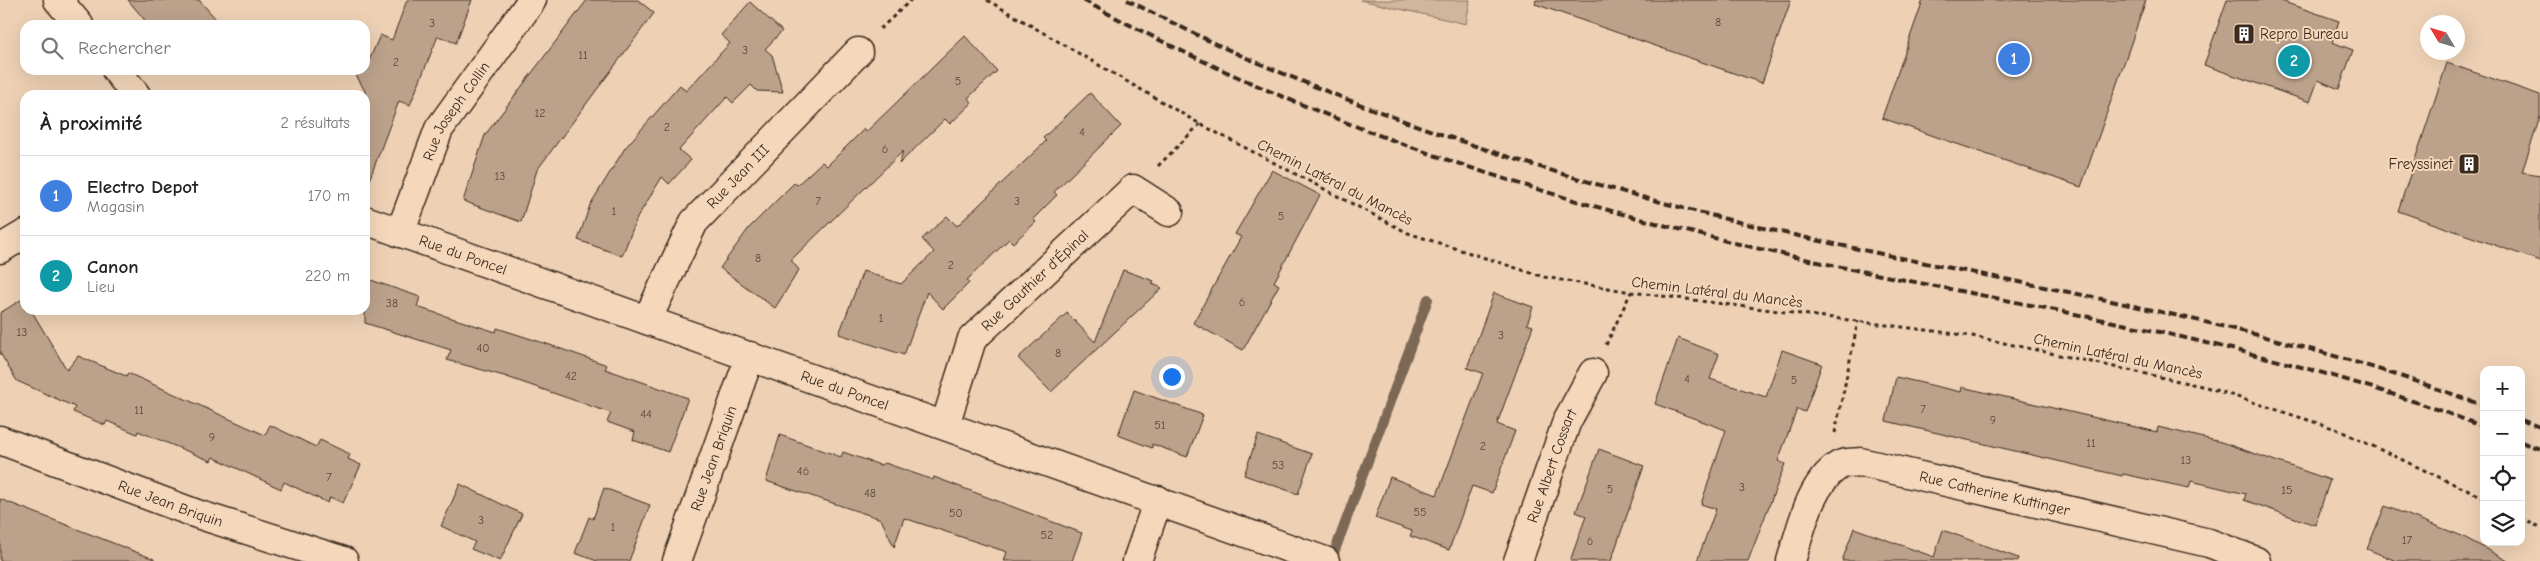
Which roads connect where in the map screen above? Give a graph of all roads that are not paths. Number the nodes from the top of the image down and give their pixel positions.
1 (58, 0) edge
2 (532, 0) edge
3 (74, 20) edge
4 (858, 52) road end
5 (120, 75) edge
6 (132, 90) edge
7 (1169, 212) dead end
8 (370, 222) edge
9 (400, 233) junction
10 (20, 237) edge
11 (0, 249) edge
12 (647, 320) junction
13 (750, 356) junction
14 (1593, 373) road end
15 (945, 425) junction
16 (0, 440) edge
17 (1158, 500) junction
18 (344, 561) edge
19 (677, 561) edge
20 (1137, 561) edge
21 (1325, 561) edge
22 (1518, 561) edge
23 (1791, 561) edge
24 (2256, 561) edge

1 - 3 street
2 - 9 street, Rue Joseph Collin
4 - 12 street, Rue Jean III
5 - 6 street
7 - 15 street, Rue Gauthier d'Épinal
8 - 9 street, Rue du Poncel
9 - 12 street, Rue du Poncel
10 - 11 street
12 - 13 street, Rue du Poncel
13 - 15 street, Rue du Poncel
13 - 19 street, Rue Jean Briquin
14 - 22 street, Rue Albert Cossart
15 - 17 street, Rue du Poncel
16 - 18 street, Rue Jean Briquin
17 - 20 street
17 - 21 street, Rue du Poncel
23 - 24 street, Rue Catherine Kuttinger

